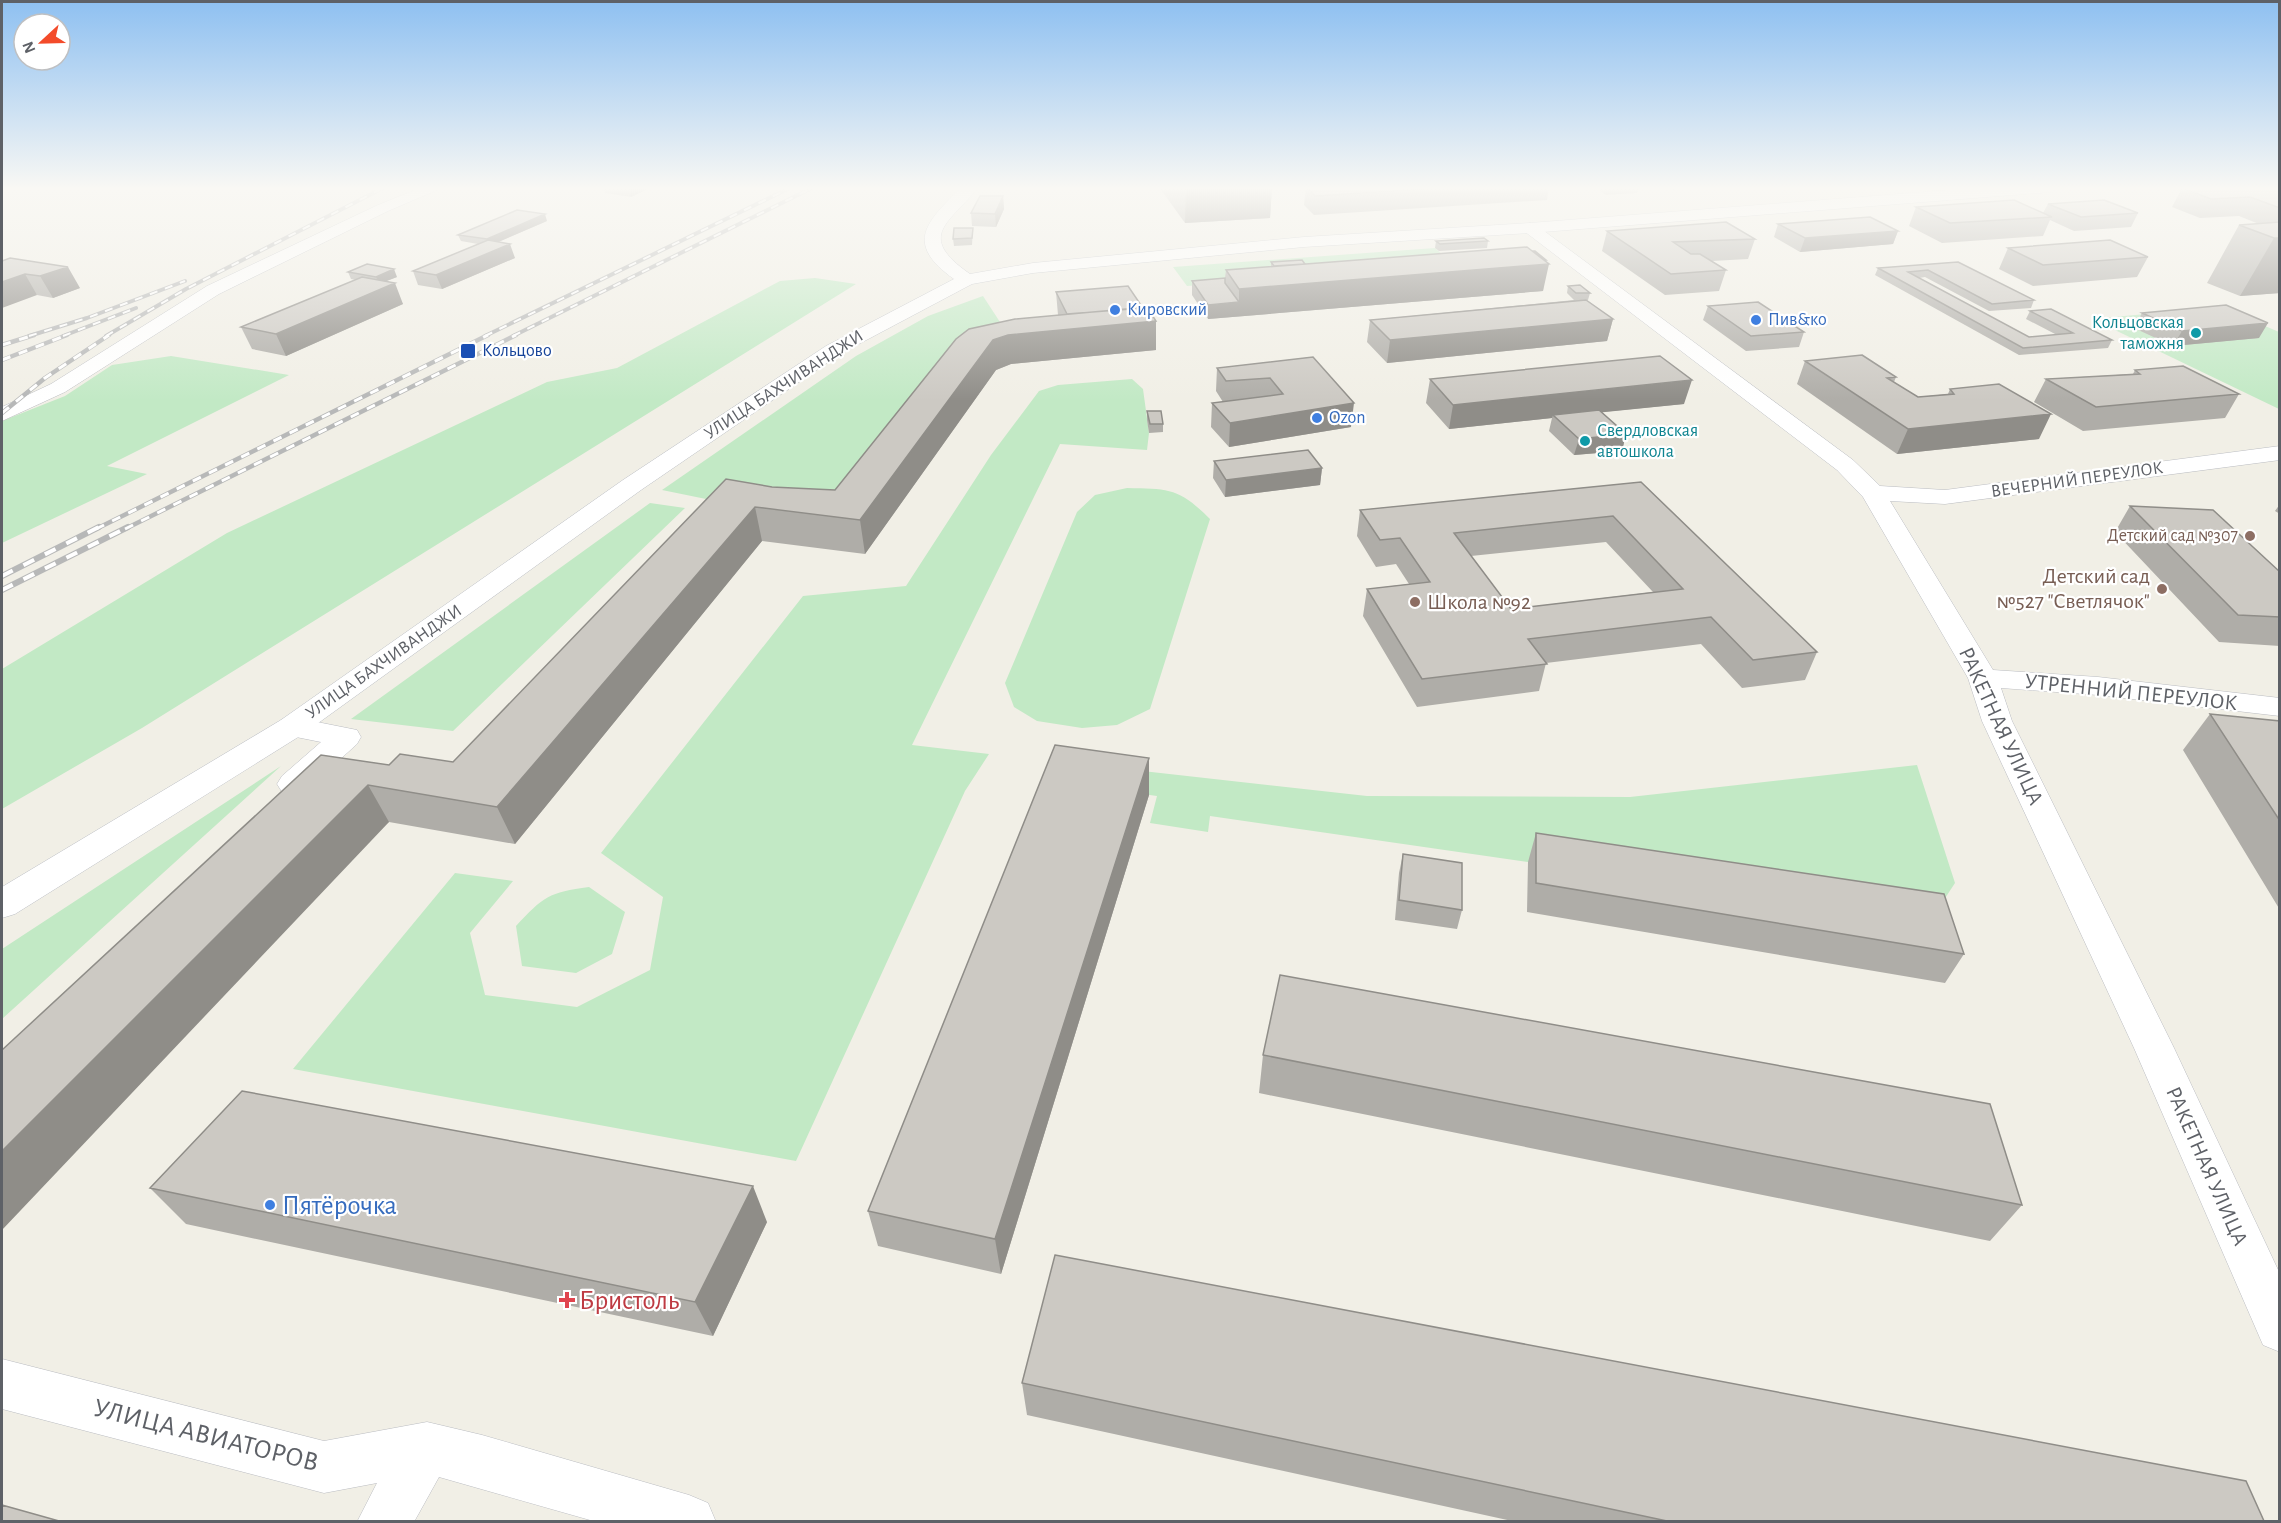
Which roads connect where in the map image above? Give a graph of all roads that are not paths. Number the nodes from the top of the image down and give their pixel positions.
1 (279, 258) edge
2 (942, 258) edge
3 (1123, 258) edge
4 (1570, 258) edge
5 (967, 280) junction
6 (2, 415) edge
7 (2280, 453) edge
8 (1873, 493) junction
9 (1983, 678) junction
10 (2280, 707) edge
11 (292, 727) junction
12 (274, 802) edge
13 (2, 904) edge
14 (2280, 1328) edge
15 (2, 1384) edge
16 (427, 1448) junction
17 (384, 1521) edge
18 (689, 1521) edge

1 - 6 street
2 - 5 main road
3 - 5 main road, УЛИЦА БАХЧИВАНДЖИ
4 - 8 street, РАКЕТНАЯ УЛИЦА
5 - 11 main road, УЛИЦА БАХЧИВАНДЖИ
7 - 8 street, ВЕЧЕРНИЙ ПЕРЕУЛОК
8 - 9 street, РАКЕТНАЯ УЛИЦА
9 - 10 street, УТРЕННИЙ ПЕРЕУЛОК
9 - 14 street, РАКЕТНАЯ УЛИЦА
11 - 12 street
11 - 13 main road, УЛИЦА БАХЧИВАНДЖИ
15 - 16 street, УЛИЦА АВИАТОРОВ
16 - 17 street
16 - 18 street, УЛИЦА АВИАТОРОВ

